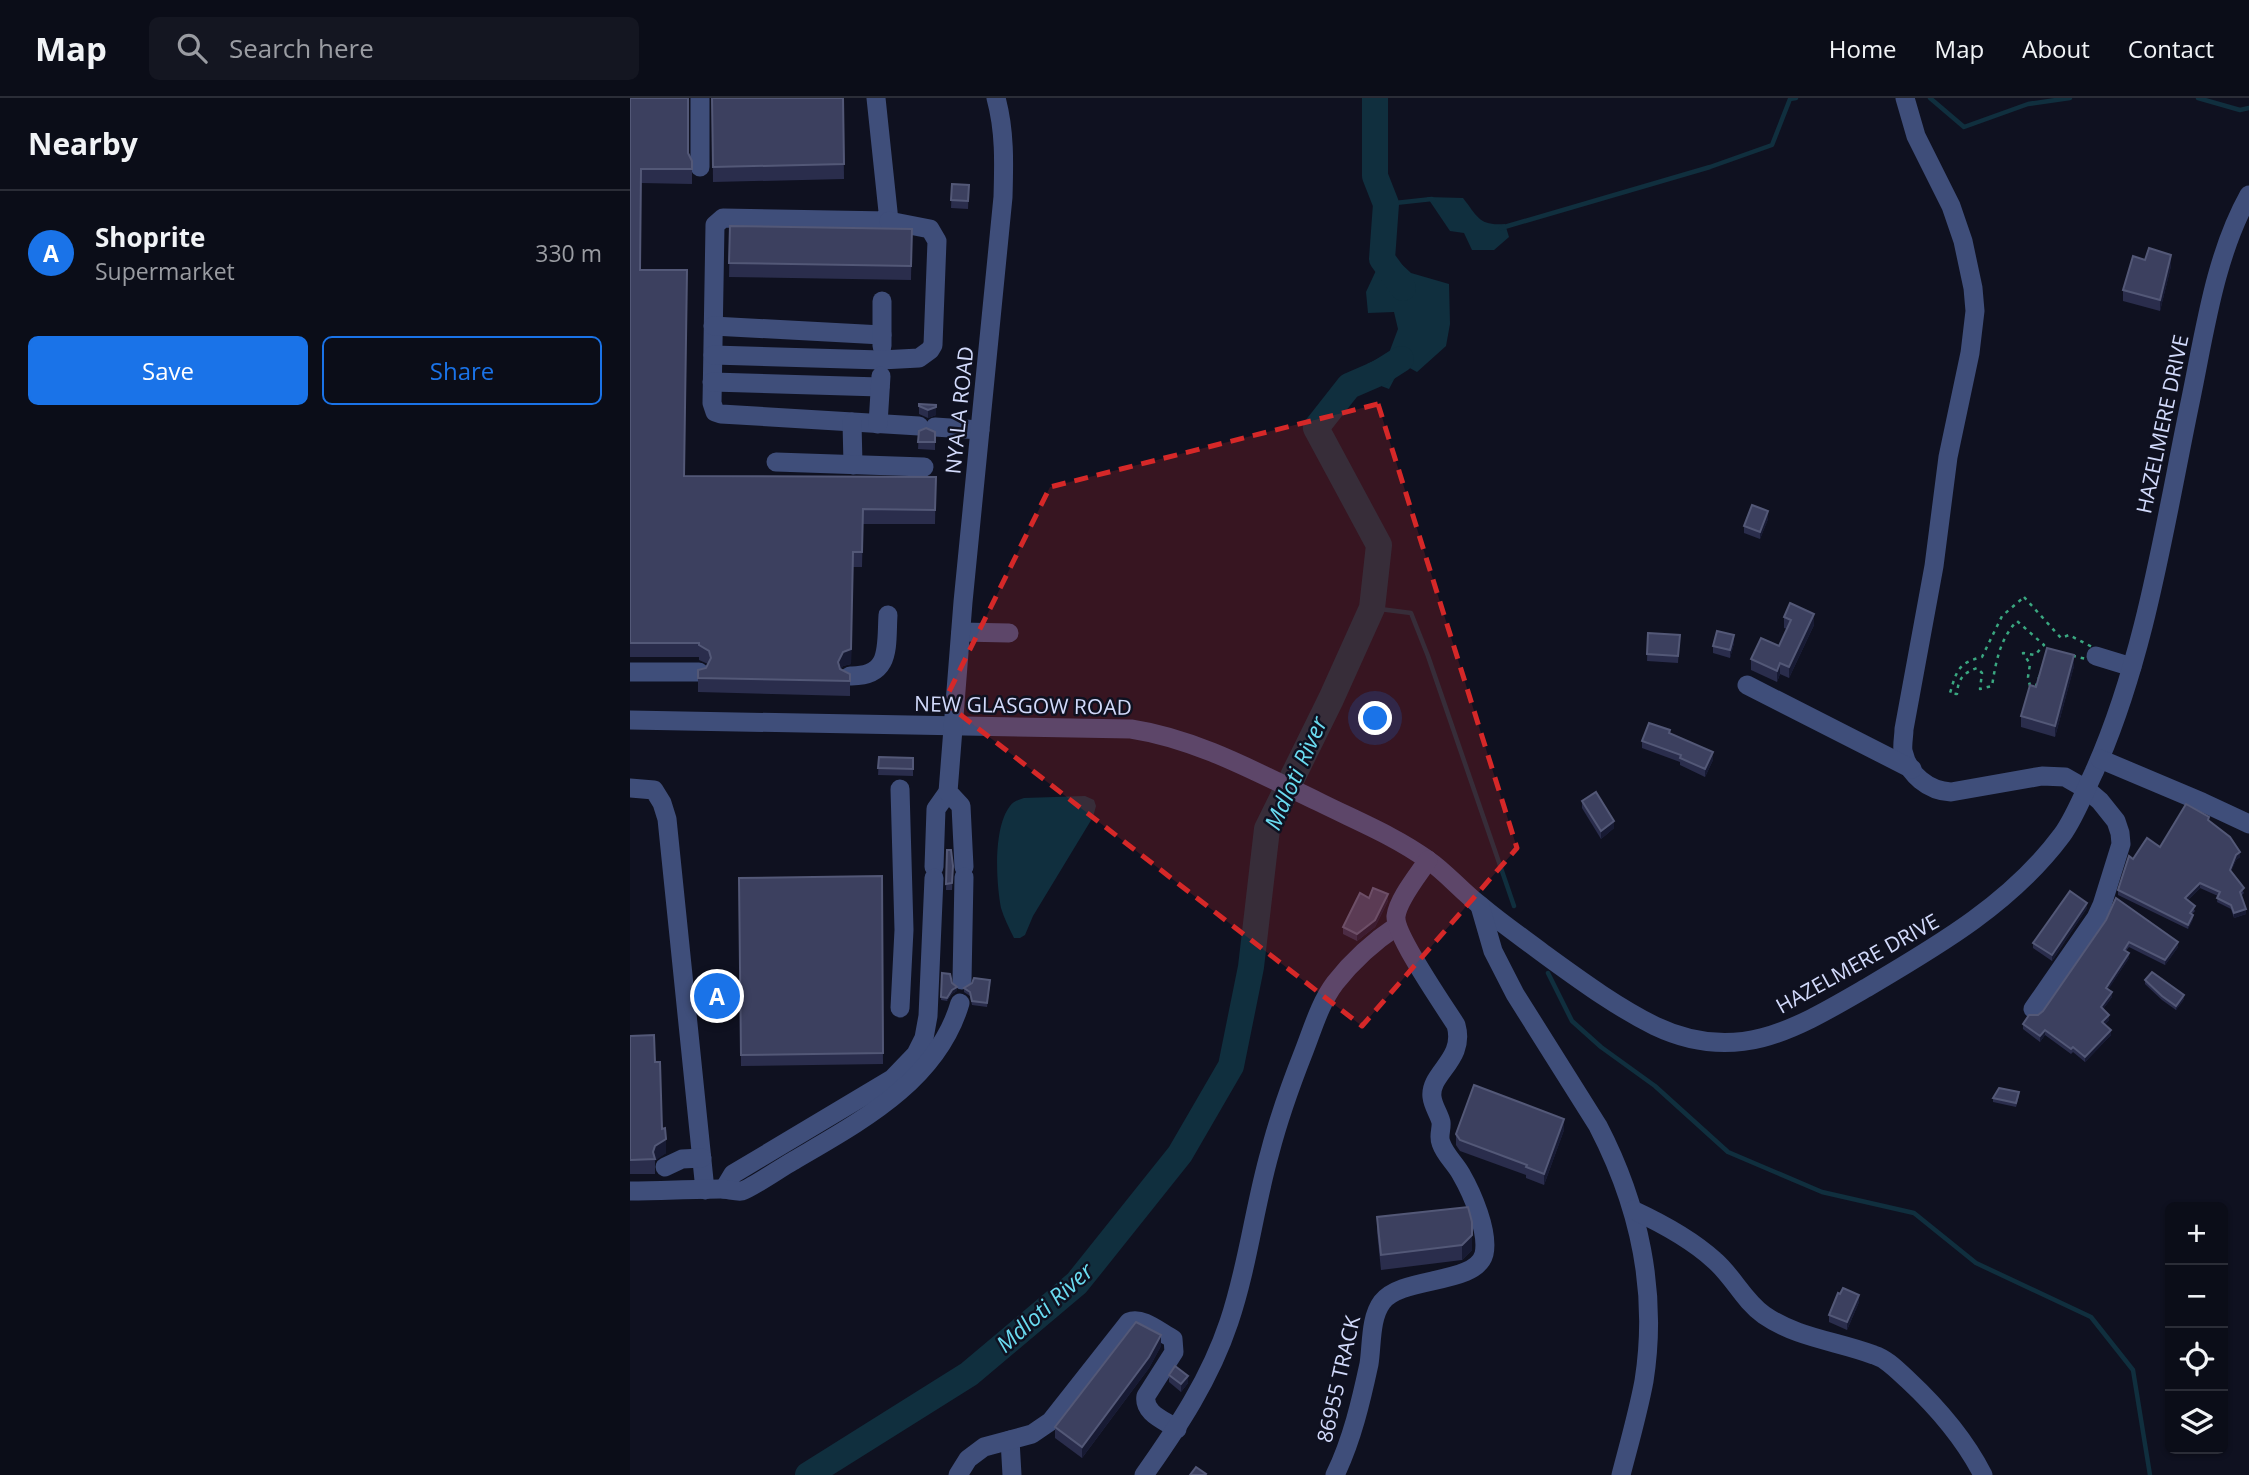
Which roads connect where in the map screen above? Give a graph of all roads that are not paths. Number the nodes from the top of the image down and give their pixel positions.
1 (700, 98) edge
2 (876, 98) edge
3 (996, 98) edge
4 (1905, 98) edge
5 (700, 167) dead end
6 (2249, 195) edge
7 (888, 221) junction
8 (882, 301) dead end
9 (713, 326) junction
10 (882, 335) junction
11 (713, 355) junction
12 (881, 360) junction
13 (712, 382) junction
14 (880, 387) junction
15 (852, 422) junction
16 (878, 424) junction
17 (980, 430) junction
18 (776, 462) dead end
19 (853, 465) junction
20 (924, 467) dead end
21 (888, 615) dead end
22 (961, 632) junction
23 (1009, 633) dead end
24 (2096, 656) road end
25 (2132, 667) junction
26 (630, 672) edge
27 (699, 672) edge
28 (850, 676) edge
29 (1747, 685) dead end
30 (630, 720) edge
31 (953, 726) junction
32 (2100, 759) junction
33 (1912, 769) junction
34 (630, 788) edge
35 (900, 789) dead end
36 (2086, 789) junction
37 (948, 792) junction
38 (2249, 824) edge
39 (935, 834) junction
40 (962, 834) junction
41 (901, 836) junction
42 (1428, 860) junction
43 (1480, 906) junction
44 (1397, 926) junction
45 (962, 980) dead end
46 (960, 1003) dead end
47 (900, 1008) dead end
48 (2033, 1009) dead end
49 (702, 1158) junction
50 (671, 1159) dead end
51 (714, 1189) junction
52 (630, 1191) edge
53 (1633, 1210) junction
54 (1177, 1429) junction
55 (1010, 1440) junction
56 (958, 1475) edge
57 (1012, 1475) edge
58 (1144, 1475) edge
59 (1335, 1475) edge
60 (1621, 1475) edge
61 (1983, 1475) edge

1 - 5 street
2 - 7 street
3 - 17 street, NYALA ROAD
4 - 33 street
6 - 25 street, HAZELMERE DRIVE
7 - 9 street
7 - 12 street
8 - 10 street
9 - 10 street
9 - 11 street
10 - 12 street
11 - 12 street
11 - 13 street
12 - 14 street
13 - 14 street
13 - 15 street
14 - 16 street
15 - 16 street
15 - 19 street
16 - 17 street
17 - 22 street, NYALA ROAD
18 - 19 street
19 - 20 street
21 - 28 street
22 - 23 street
22 - 31 street, NYALA ROAD
24 - 25 street
25 - 32 street, HAZELMERE DRIVE
26 - 27 street
29 - 33 street
30 - 31 street, NEW GLASGOW ROAD
31 - 37 street, NYALA ROAD
31 - 42 street, NEW GLASGOW ROAD
32 - 36 street, HAZELMERE DRIVE
32 - 38 street
33 - 36 street
34 - 49 street
35 - 41 street
36 - 43 street, HAZELMERE DRIVE
36 - 48 street
37 - 39 street
37 - 40 street
39 - 40 street
39 - 41 street
39 - 51 street
40 - 45 street
41 - 47 street
42 - 43 street, HAZELMERE DRIVE
42 - 44 street
43 - 53 street
44 - 54 street
44 - 59 street, 86955 TRACK
46 - 51 street
49 - 50 street
49 - 51 street
51 - 52 street
53 - 60 street
53 - 61 street
54 - 55 street
54 - 58 street
55 - 56 street
55 - 57 street

